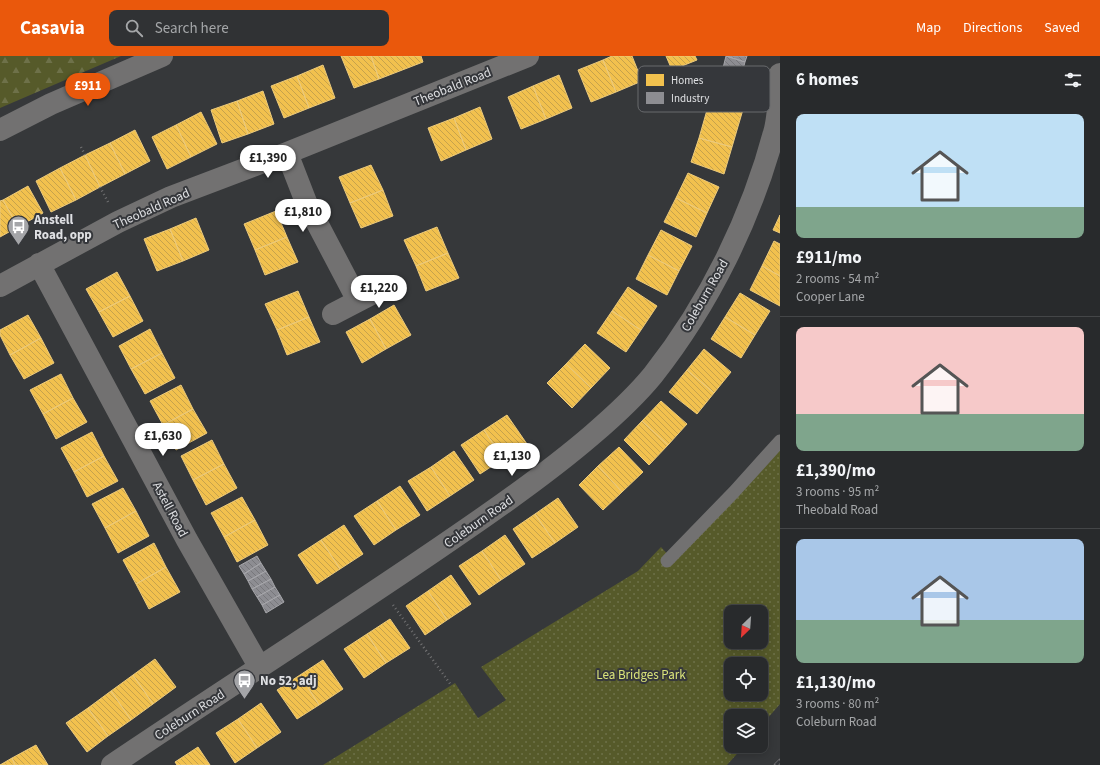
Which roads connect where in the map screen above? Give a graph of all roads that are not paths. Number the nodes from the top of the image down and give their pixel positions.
1 (162, 56) edge
2 (528, 56) edge
3 (780, 74) edge
4 (0, 130) edge
5 (287, 153) junction
6 (39, 264) junction
7 (0, 286) edge
8 (385, 287) dead end
9 (358, 301) junction
10 (332, 314) dead end
11 (780, 441) edge
12 (667, 560) dead end
13 (260, 668) junction
14 (112, 765) edge

1 - 4 street
2 - 5 street, Theobald Road
3 - 13 street, Coleburn Road
5 - 6 street, Theobald Road
5 - 9 street
6 - 7 street, Theobald Road
6 - 13 street, Astell Road
8 - 9 street
9 - 10 street
11 - 12 lane
13 - 14 street, Coleburn Road

